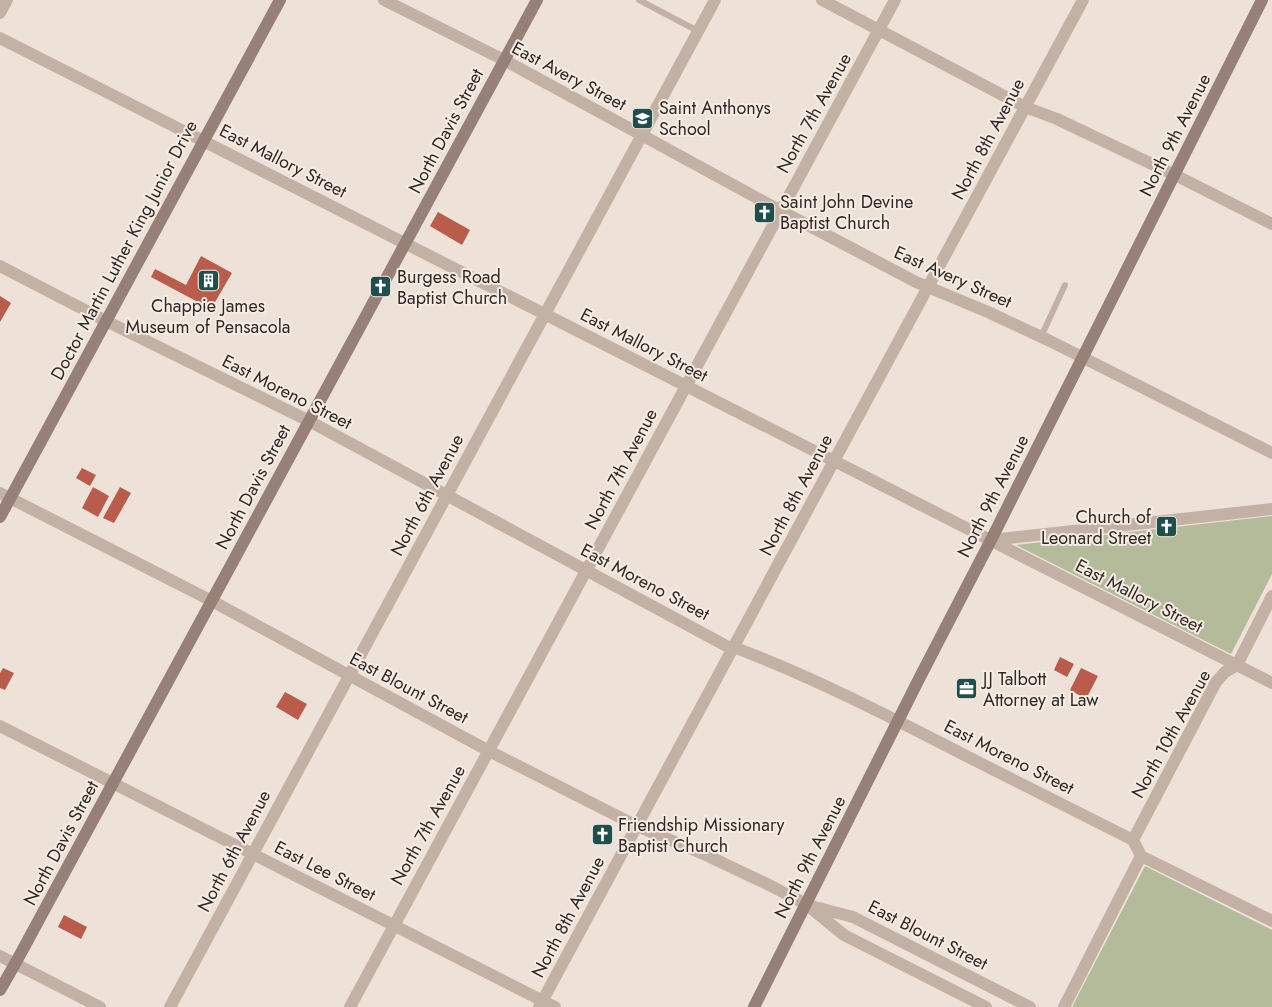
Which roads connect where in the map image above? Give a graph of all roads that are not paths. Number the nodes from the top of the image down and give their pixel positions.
1 (7, 0) edge
2 (280, 0) edge
3 (384, 0) edge
4 (536, 0) edge
5 (639, 0) edge
6 (715, 0) edge
7 (822, 0) edge
8 (895, 0) edge
9 (1083, 0) edge
10 (1262, 0) edge
11 (0, 13) edge
12 (698, 31) junction
13 (879, 31) junction
14 (0, 38) edge
15 (504, 60) junction
16 (1025, 107) junction
17 (642, 135) junction
18 (203, 141) junction
19 (1175, 174) junction
20 (781, 211) junction
21 (1272, 224) edge
22 (405, 243) junction
23 (0, 266) edge
24 (1065, 286) dead end
25 (928, 288) junction
26 (545, 314) junction
27 (106, 321) junction
28 (1041, 337) junction
29 (1083, 357) junction
30 (686, 386) junction
31 (309, 421) junction
32 (1272, 453) edge
33 (834, 461) junction
34 (447, 495) junction
35 (5, 496) edge
36 (1272, 509) edge
37 (0, 517) edge
38 (991, 540) junction
39 (586, 571) junction
40 (1272, 596) edge
41 (212, 601) junction
42 (732, 649) junction
43 (1237, 665) junction
44 (349, 675) junction
45 (1272, 683) edge
46 (898, 721) junction
47 (0, 726) edge
48 (489, 751) junction
49 (113, 783) junction
50 (637, 826) junction
51 (1133, 840) junction
52 (253, 854) junction
53 (1141, 856) junction
54 (806, 904) junction
55 (1272, 921) edge
56 (394, 926) junction
57 (0, 956) edge
58 (15, 964) junction
59 (0, 990) edge
60 (541, 1004) edge
61 (100, 1007) edge
62 (170, 1007) edge
63 (350, 1007) edge
64 (554, 1007) edge
65 (754, 1007) edge
66 (986, 1007) edge
67 (1030, 1007) edge
68 (1064, 1007) edge

1 - 11 street
2 - 18 main road, Doctor Martin Luther King Junior Drive
3 - 15 street, East Avery Street
4 - 15 main road, North Davis Street
5 - 12 lane
6 - 12 street, North 6th Avenue
7 - 13 street
8 - 13 street, North 7th Avenue
9 - 16 street, North 8th Avenue
10 - 19 main road, North 9th Avenue
12 - 17 street, North 6th Avenue
13 - 16 street
13 - 20 street, North 7th Avenue
14 - 18 street, East Mallory Street
15 - 17 street, East Avery Street
15 - 22 main road, North Davis Street
16 - 19 street
16 - 25 street, North 8th Avenue
17 - 20 street, East Avery Street
17 - 26 street, North 6th Avenue
18 - 22 street, East Mallory Street
18 - 27 main road, Doctor Martin Luther King Junior Drive
19 - 21 street
19 - 29 main road, North 9th Avenue
20 - 25 street, East Avery Street
20 - 30 street, North 7th Avenue
22 - 26 street, East Mallory Street
22 - 31 main road, North Davis Street
23 - 27 street, East Moreno Street
24 - 28 lane
25 - 28 street, East Avery Street
25 - 33 street, North 8th Avenue
26 - 30 street, East Mallory Street
26 - 34 street, North 6th Avenue
27 - 31 street, East Moreno Street
27 - 35 main road, Doctor Martin Luther King Junior Drive
28 - 29 street, East Avery Street
29 - 32 street, East Avery Street
29 - 38 main road, North 9th Avenue
30 - 33 street, East Mallory Street
30 - 39 street, North 7th Avenue
31 - 34 street, East Moreno Street
31 - 41 main road, North Davis Street
33 - 38 street, East Mallory Street
33 - 42 street, North 8th Avenue
34 - 39 street, East Moreno Street
34 - 44 street, North 6th Avenue
35 - 37 main road, Doctor Martin Luther King Junior Drive
35 - 41 street, East Blount Street
36 - 38 street
38 - 43 street, East Mallory Street
38 - 46 main road, North 9th Avenue
39 - 42 street, East Moreno Street
39 - 48 street, North 7th Avenue
40 - 43 street, North 10th Avenue
41 - 44 street, East Blount Street
41 - 49 main road, North Davis Street
42 - 46 street, East Moreno Street
42 - 50 street, North 8th Avenue
43 - 45 street, East Mallory Street
43 - 51 street, North 10th Avenue
44 - 48 street, East Blount Street
44 - 52 street, North 6th Avenue
46 - 51 street, East Moreno Street
46 - 54 main road, North 9th Avenue
47 - 49 street, East Lee Street
48 - 50 street, East Blount Street
48 - 56 street, North 7th Avenue
49 - 52 street, East Lee Street
49 - 58 main road, North Davis Street
50 - 54 street, East Blount Street
50 - 60 street, North 8th Avenue
51 - 53 street
52 - 56 street, East Lee Street
52 - 62 street, North 6th Avenue
53 - 55 street
53 - 68 street
54 - 65 main road, North 9th Avenue
54 - 66 street, East Blount Street
54 - 67 street, East Blount Street
56 - 60 street, East Lee Street
56 - 63 street, North 7th Avenue
57 - 58 street
58 - 59 main road, North Davis Street
58 - 61 street
60 - 64 street, East Lee Street

